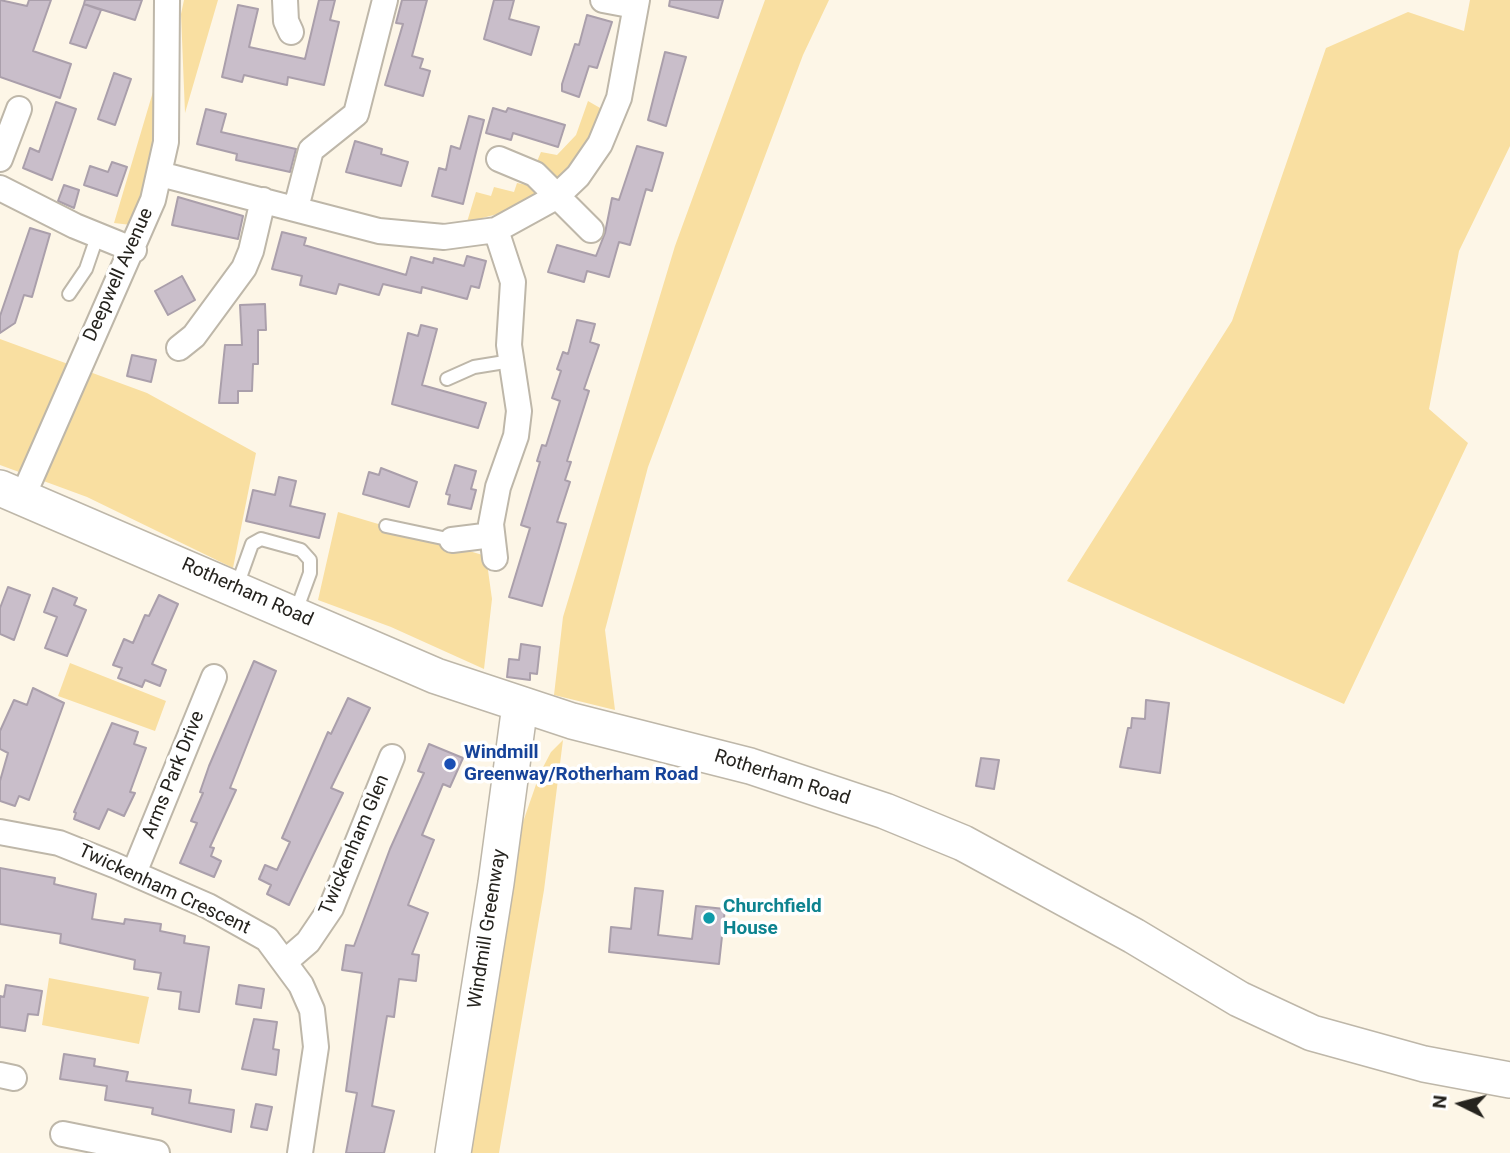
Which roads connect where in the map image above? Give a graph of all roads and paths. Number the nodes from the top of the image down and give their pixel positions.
1 (167, 0) edge
2 (285, 0) edge
3 (385, 0) edge
4 (603, 0) edge
5 (636, 3) edge
6 (291, 32) dead end
7 (19, 109) dead end
8 (0, 159) edge
9 (499, 159) dead end
10 (160, 174) junction
11 (0, 188) edge
12 (556, 197) junction
13 (263, 200) junction
14 (296, 208) junction
15 (496, 230) junction
16 (591, 230) dead end
17 (98, 234) junction
18 (134, 250) junction
19 (69, 294) dead end
20 (179, 348) dead end
21 (511, 361) junction
22 (447, 379) dead end
23 (11, 492) edge
24 (386, 526) dead end
25 (452, 540) joint
26 (236, 589) junction
27 (294, 615) junction
28 (214, 677) dead end
29 (520, 705) junction
30 (393, 757) dead end
31 (0, 832) edge
32 (134, 873) junction
33 (286, 961) junction
34 (1510, 1080) edge
35 (63, 1134) dead end
36 (157, 1153) edge
37 (300, 1153) edge
38 (453, 1153) edge

1 - 10 street, Deepwell Avenue
2 - 6 street
3 - 14 street
4 - 5 street
5 - 12 street
7 - 8 street
9 - 12 street
10 - 13 street
10 - 18 street, Deepwell Avenue
11 - 17 street
12 - 15 street
12 - 16 street
13 - 14 street
13 - 20 street
14 - 15 street
15 - 21 street
17 - 18 street
17 - 19 lane
18 - 23 street, Deepwell Avenue
21 - 22 lane
21 - 25 street
23 - 26 main road, Rotherham Road
24 - 25 lane
26 - 27 main road, Rotherham Road
26 - 27 lane
27 - 29 main road, Rotherham Road
28 - 32 street, Arms Park Drive
29 - 34 main road, Rotherham Road
29 - 38 main road, Windmill Greenway
30 - 33 street, Twickenham Glen
31 - 32 street, Twickenham Crescent
32 - 33 street, Twickenham Crescent
33 - 37 street, Twickenham Crescent
35 - 36 street

